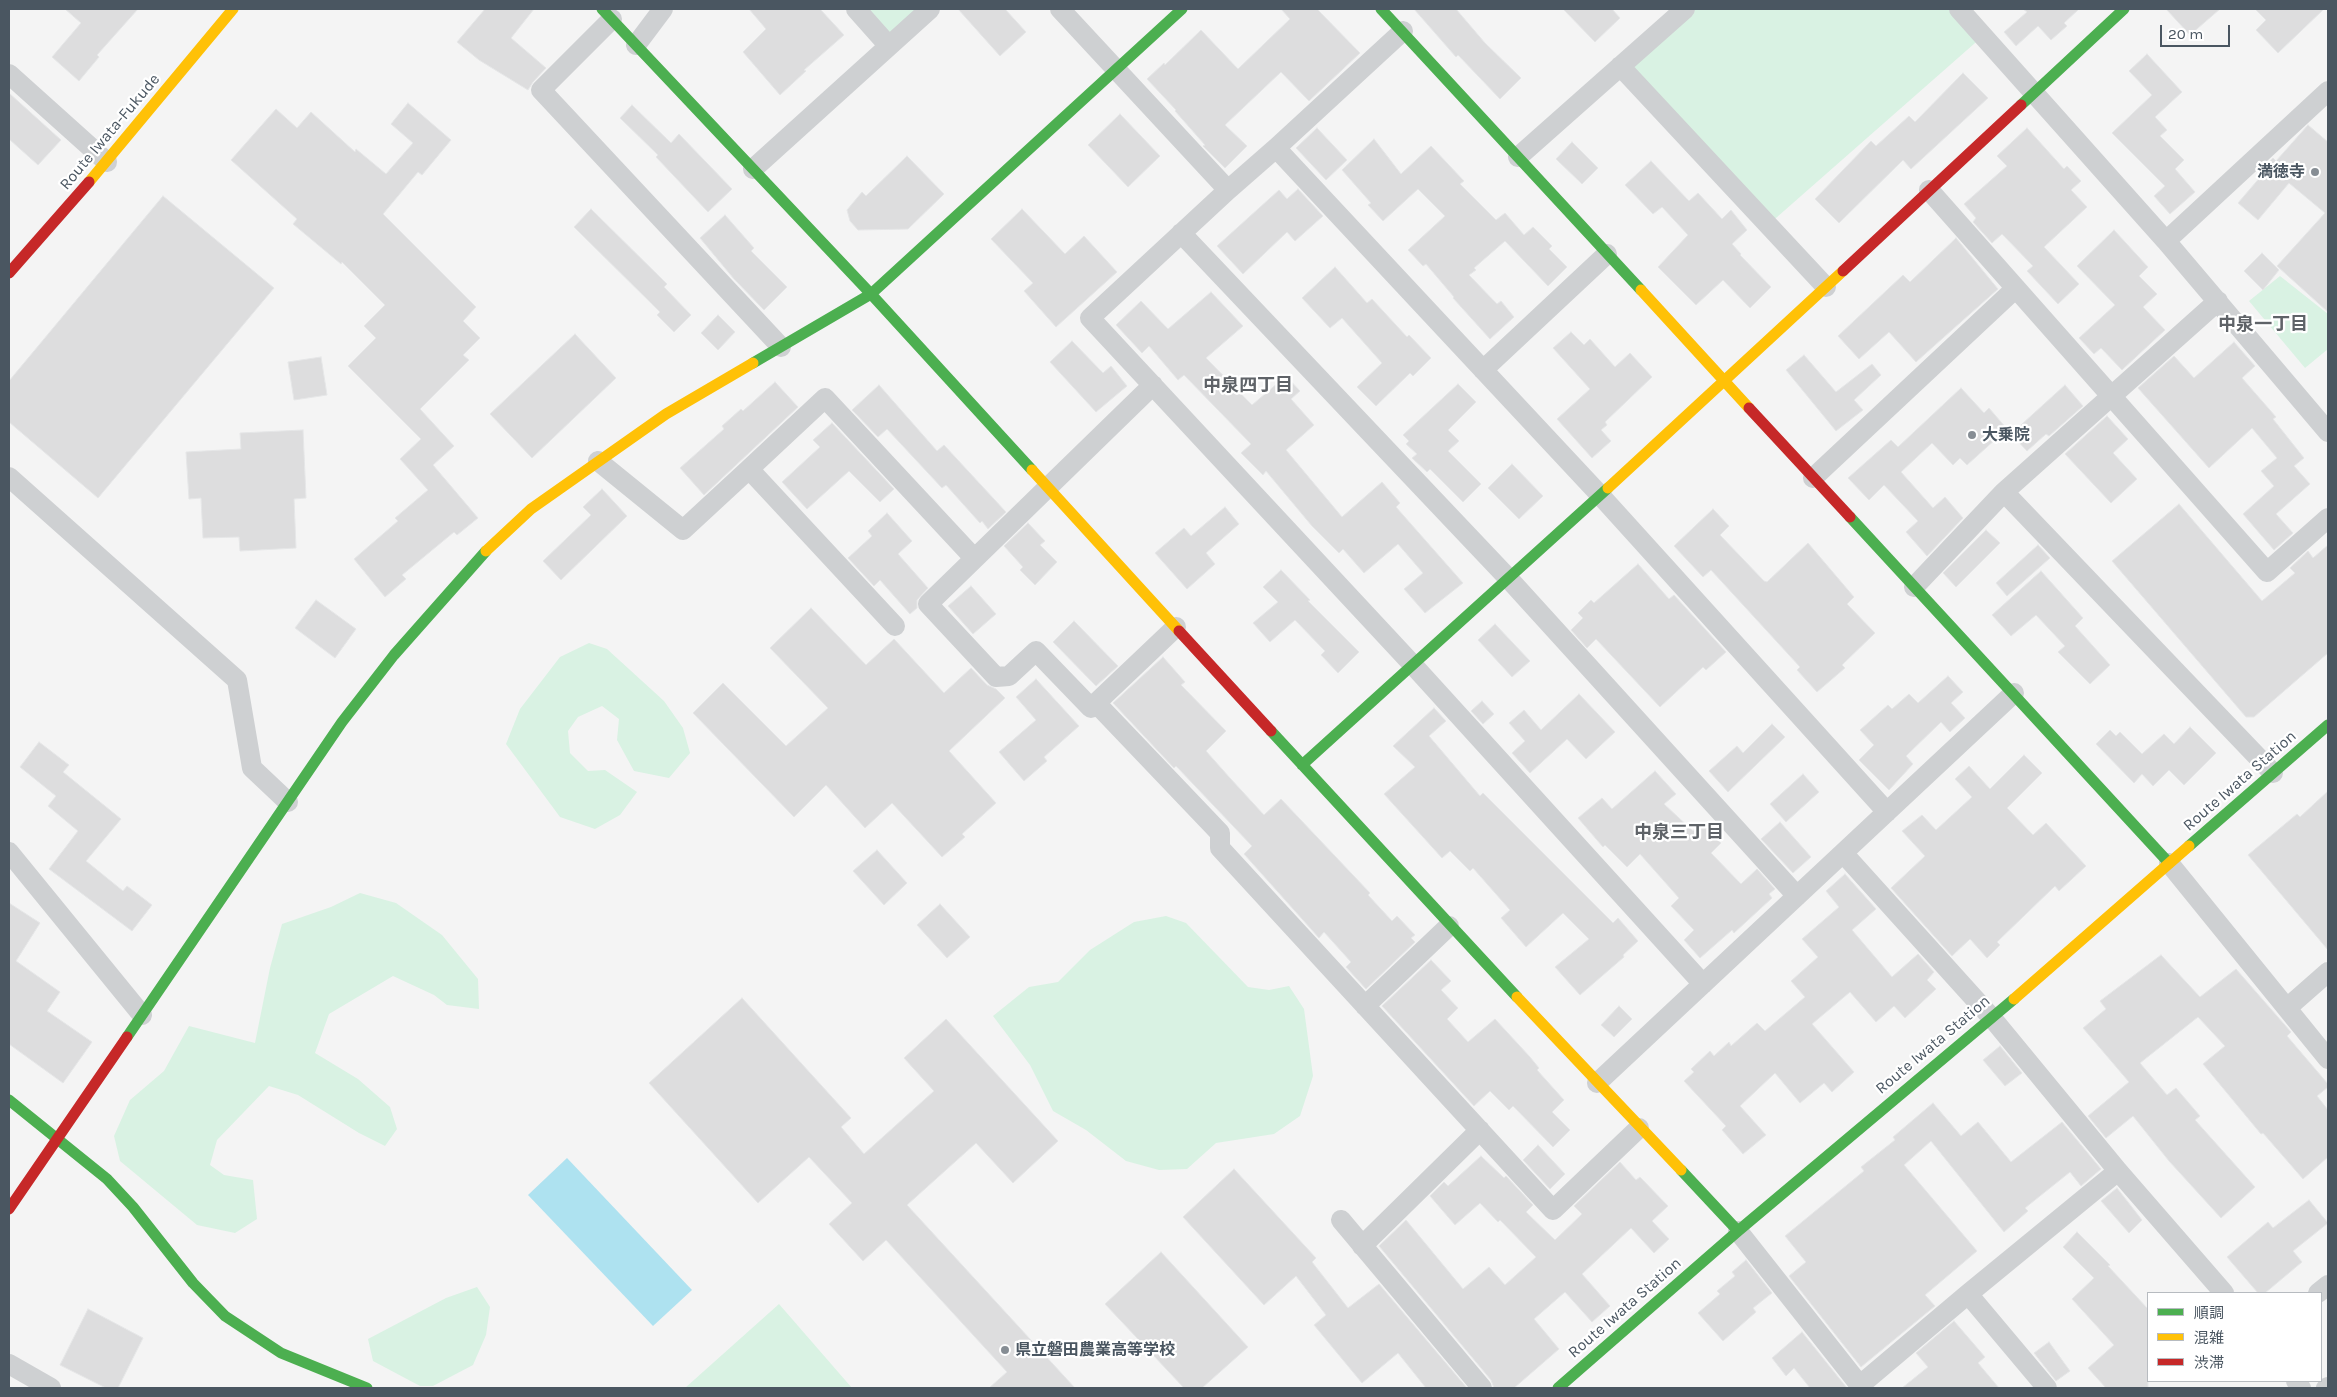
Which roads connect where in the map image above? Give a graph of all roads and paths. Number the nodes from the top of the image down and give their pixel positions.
1 (233, 9) edge
2 (663, 9) edge
3 (856, 9) edge
4 (930, 9) edge
5 (1060, 9) edge
6 (1182, 9) edge
7 (1382, 9) edge
8 (1685, 9) edge
9 (1959, 9) edge
10 (2124, 9) edge
11 (607, 14) edge
12 (1403, 31) junction
13 (636, 45) junction
14 (888, 45) junction
15 (1620, 66) junction
16 (1117, 71) junction
17 (9, 74) edge
18 (2328, 91) edge
19 (2033, 94) junction
20 (1276, 148) junction
21 (1518, 157) junction
22 (107, 162) junction
23 (753, 169) junction
24 (1228, 190) junction
25 (1929, 190) junction
26 (1181, 233) junction
27 (2166, 241) junction
28 (1607, 254) junction
29 (9, 273) edge
30 (1826, 287) junction
31 (2016, 288) junction
32 (871, 294) junction
33 (2218, 301) junction
34 (781, 347) junction
35 (1483, 370) junction
36 (1724, 382) junction
37 (1153, 385) junction
38 (2109, 396) junction
39 (2328, 432) edge
40 (598, 461) junction
41 (749, 469) junction
42 (9, 477) edge
43 (1813, 478) junction
44 (1048, 486) junction
45 (2004, 492) junction
46 (1600, 495) junction
47 (2328, 518) edge
48 (974, 558) junction
49 (1508, 578) junction
50 (1914, 588) junction
51 (896, 626) dead end
52 (1176, 626) junction
53 (1413, 665) junction
54 (2014, 693) junction
55 (1096, 703) junction
56 (2328, 726) edge
57 (1302, 765) junction
58 (2273, 773) junction
59 (288, 802) junction
60 (1887, 812) junction
61 (9, 852) edge
62 (1843, 853) junction
63 (2169, 863) junction
64 (1797, 896) junction
65 (1449, 926) junction
66 (2328, 972) edge
67 (1703, 984) junction
68 (1365, 1006) junction
69 (2287, 1008) junction
70 (142, 1015) junction
71 (1992, 1018) junction
72 (2328, 1059) edge
73 (1597, 1083) junction
74 (9, 1100) edge
75 (1639, 1128) junction
76 (1480, 1130) junction
77 (58, 1138) junction
78 (2118, 1171) junction
79 (9, 1209) edge
80 (1341, 1220) dead end
81 (1738, 1231) junction
82 (1362, 1246) junction
83 (2223, 1292) edge
84 (1968, 1294) junction
85 (9, 1364) edge
86 (1860, 1387) edge
87 (51, 1388) edge
88 (368, 1388) edge
89 (1482, 1388) edge
90 (1558, 1388) edge
91 (2047, 1388) edge

1 - 22 street, Route Iwata-Fukude
2 - 13 street
3 - 14 street
4 - 14 street
5 - 16 street
6 - 16 street
7 - 12 street
8 - 15 street
9 - 19 street
10 - 19 street
11 - 13 street
11 - 34 street
12 - 20 street
12 - 21 street
13 - 23 street
14 - 23 street
15 - 21 street
15 - 30 street
16 - 24 street
16 - 32 street
17 - 22 street
18 - 27 street
19 - 25 street
19 - 27 street
20 - 24 street
20 - 35 street
21 - 28 street
22 - 29 street, Route Iwata-Fukude
23 - 32 street
24 - 26 street
25 - 30 street
25 - 31 street
26 - 37 street
26 - 49 street
27 - 33 street
28 - 35 street
28 - 36 street
30 - 36 street
31 - 38 street
31 - 43 street
32 - 34 street
32 - 44 street
33 - 38 street
33 - 39 street
34 - 40 street
35 - 46 street
36 - 43 street
36 - 46 street
37 - 44 street
37 - 53 street
38 - 45 street
38 - 47 street
40 - 41 street
40 - 59 street
41 - 48 street
41 - 51 street
42 - 59 street
43 - 50 street
44 - 48 street
44 - 52 street
45 - 50 street
45 - 58 street
46 - 49 street
46 - 60 street
48 - 55 street
49 - 53 street
49 - 64 street
50 - 54 street
52 - 55 street
52 - 57 street
53 - 57 street
53 - 67 street
54 - 60 street
54 - 63 street
55 - 68 street
56 - 58 street, Route Iwata Station
57 - 65 street
58 - 63 street, Route Iwata Station
59 - 70 street
60 - 62 street
61 - 70 street
62 - 64 street
62 - 71 street
63 - 69 street
63 - 71 street, Route Iwata Station
64 - 67 street
65 - 68 street
65 - 73 street
66 - 69 street
67 - 73 street
68 - 76 street
69 - 72 street
70 - 77 street
71 - 78 street
71 - 81 street, Route Iwata Station
73 - 75 street
74 - 77 street
75 - 76 street
75 - 81 street
76 - 82 street
77 - 79 street
77 - 88 street
78 - 83 street
78 - 84 street
80 - 82 street
81 - 86 street
81 - 90 street, Route Iwata Station
82 - 89 street
84 - 86 street
84 - 91 street
85 - 87 street

